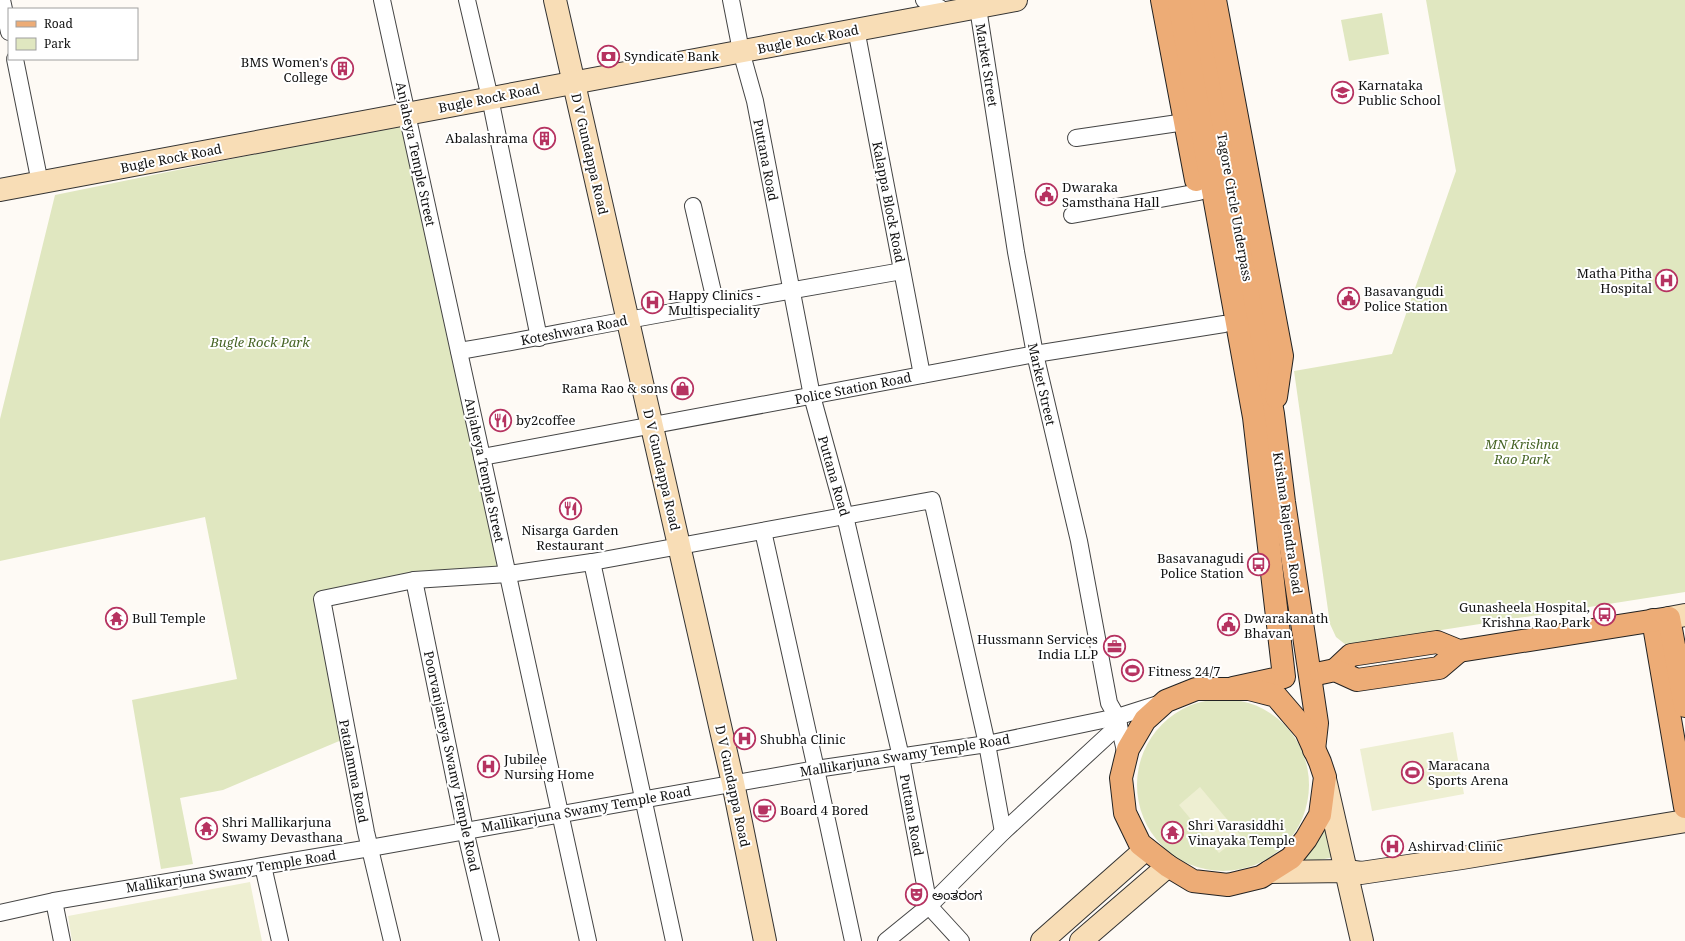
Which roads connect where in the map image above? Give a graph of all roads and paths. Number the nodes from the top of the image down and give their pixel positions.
1 (2, 0) edge
2 (382, 0) edge
3 (467, 0) edge
4 (555, 0) edge
5 (731, 0) edge
6 (924, 0) edge
7 (1016, 0) edge
8 (1198, 1) edge
9 (978, 4) edge
10 (942, 14) junction
11 (8, 27) edge
12 (856, 29) junction
13 (742, 51) junction
14 (14, 60) edge
15 (574, 83) junction
16 (490, 98) junction
17 (407, 114) junction
18 (1185, 122) junction
19 (1076, 138) dead end
20 (40, 183) junction
21 (0, 190) edge
22 (1199, 192) junction
23 (693, 206) dead end
24 (1072, 215) dead end
25 (902, 271) junction
26 (791, 290) junction
27 (716, 304) junction
28 (628, 320) junction
29 (1224, 324) junction
30 (539, 338) junction
31 (459, 351) junction
32 (1035, 354) junction
33 (922, 375) junction
34 (812, 396) junction
35 (1264, 416) junction
36 (652, 426) junction
37 (482, 457) junction
38 (845, 516) junction
39 (763, 531) junction
40 (679, 546) junction
41 (592, 562) junction
42 (508, 574) junction
43 (414, 580) junction
44 (1669, 618) edge
45 (1310, 674) junction
46 (1284, 677) junction
47 (1233, 688) junction
48 (1166, 701) junction
49 (1685, 706) edge
50 (1118, 721) junction
51 (987, 744) junction
52 (1314, 750) junction
53 (1126, 755) junction
54 (902, 757) junction
55 (816, 769) junction
56 (1325, 778) junction
57 (733, 784) junction
58 (643, 799) junction
59 (1685, 807) edge
60 (560, 814) junction
61 (1685, 821) edge
62 (465, 830) junction
63 (1003, 832) junction
64 (370, 848) junction
65 (1146, 849) junction
66 (262, 866) junction
67 (1168, 866) junction
68 (1347, 871) junction
69 (1269, 872) junction
70 (54, 901) junction
71 (928, 906) junction
72 (0, 912) edge
73 (62, 941) edge
74 (280, 941) edge
75 (392, 941) edge
76 (491, 941) edge
77 (588, 941) edge
78 (674, 941) edge
79 (765, 941) edge
80 (853, 941) edge
81 (886, 941) edge
82 (961, 941) edge
83 (1042, 941) edge
84 (1081, 941) edge
85 (1362, 941) edge

1 - 11 street
2 - 17 street, Anjaheya Temple Street
3 - 16 street
4 - 15 street, D V Gundappa Road
5 - 13 street, Puttana Road
6 - 10 street
7 - 9 street, Bugle Rock Road
8 - 18 main road
8 - 35 main road, Tagore Circle Underpass
8 - 35 main road
9 - 10 street, Bugle Rock Road
9 - 32 street, Market Street
10 - 12 street, Bugle Rock Road
12 - 13 street, Bugle Rock Road
12 - 25 street, Kalappa Block Road
13 - 15 street, Bugle Rock Road
13 - 26 street, Puttana Road
14 - 20 street
15 - 16 street, Bugle Rock Road
15 - 28 street, D V Gundappa Road
16 - 17 street, Bugle Rock Road
16 - 30 street
17 - 20 street, Bugle Rock Road
17 - 31 street, Anjaheya Temple Street
18 - 19 street
18 - 22 main road
20 - 21 street, Bugle Rock Road
22 - 24 street
22 - 29 main road
23 - 27 street
25 - 26 street, Koteshwara Road
25 - 33 street, Kalappa Block Road
26 - 27 street, Koteshwara Road
26 - 34 street, Puttana Road
27 - 28 street, Koteshwara Road
28 - 30 street, Koteshwara Road
28 - 36 street, D V Gundappa Road
29 - 32 street, Police Station Road
29 - 35 main road
30 - 31 street, Koteshwara Road
31 - 37 street, Anjaheya Temple Street
32 - 33 street, Police Station Road
32 - 50 street, Market Street
33 - 34 street, Police Station Road
34 - 36 street, Police Station Road
34 - 38 street, Puttana Road
35 - 45 main road, Krishna Rajendra Road
35 - 46 main road, Krishna Rajendra Road
36 - 37 street, Police Station Road
36 - 40 street, D V Gundappa Road
37 - 42 street, Anjaheya Temple Street
38 - 39 street
38 - 51 street
38 - 54 street, Puttana Road
39 - 40 street
39 - 55 street
40 - 41 street
40 - 57 street, D V Gundappa Road
41 - 42 street
41 - 58 street
42 - 43 street
42 - 60 street, Anjaheya Temple Street
43 - 62 street, Poorvanjaneya Swamy Temple Road
43 - 64 street, Patalamma Road
44 - 45 main road
44 - 49 main road
44 - 59 main road
45 - 46 main road
45 - 52 main road, Krishna Rajendra Road
46 - 47 main road
47 - 48 main road
47 - 52 main road
48 - 50 street, Mallikarjuna Swamy Temple Road
48 - 53 main road
50 - 51 street, Mallikarjuna Swamy Temple Road
50 - 53 street, Market Street
50 - 63 street
51 - 54 street, Mallikarjuna Swamy Temple Road
51 - 63 street
52 - 56 main road
53 - 65 main road
54 - 55 street, Mallikarjuna Swamy Temple Road
54 - 71 street, Puttana Road
55 - 57 street, Mallikarjuna Swamy Temple Road
55 - 80 street
56 - 68 street
56 - 69 main road
57 - 58 street, Mallikarjuna Swamy Temple Road
57 - 79 street, D V Gundappa Road
58 - 60 street, Mallikarjuna Swamy Temple Road
58 - 78 street
60 - 62 street, Mallikarjuna Swamy Temple Road
60 - 77 street, Anjaheya Temple Street
61 - 68 street
62 - 64 street, Mallikarjuna Swamy Temple Road
62 - 76 street, Poorvanjaneya Swamy Temple Road
63 - 71 street
64 - 66 street, Mallikarjuna Swamy Temple Road
64 - 75 street, Patalamma Road
65 - 67 main road
65 - 83 street
66 - 70 street, Mallikarjuna Swamy Temple Road
66 - 74 street
67 - 69 main road
67 - 84 street
68 - 69 street
68 - 85 street
70 - 72 street, Mallikarjuna Swamy Temple Road
70 - 73 street
71 - 81 street
71 - 82 street

